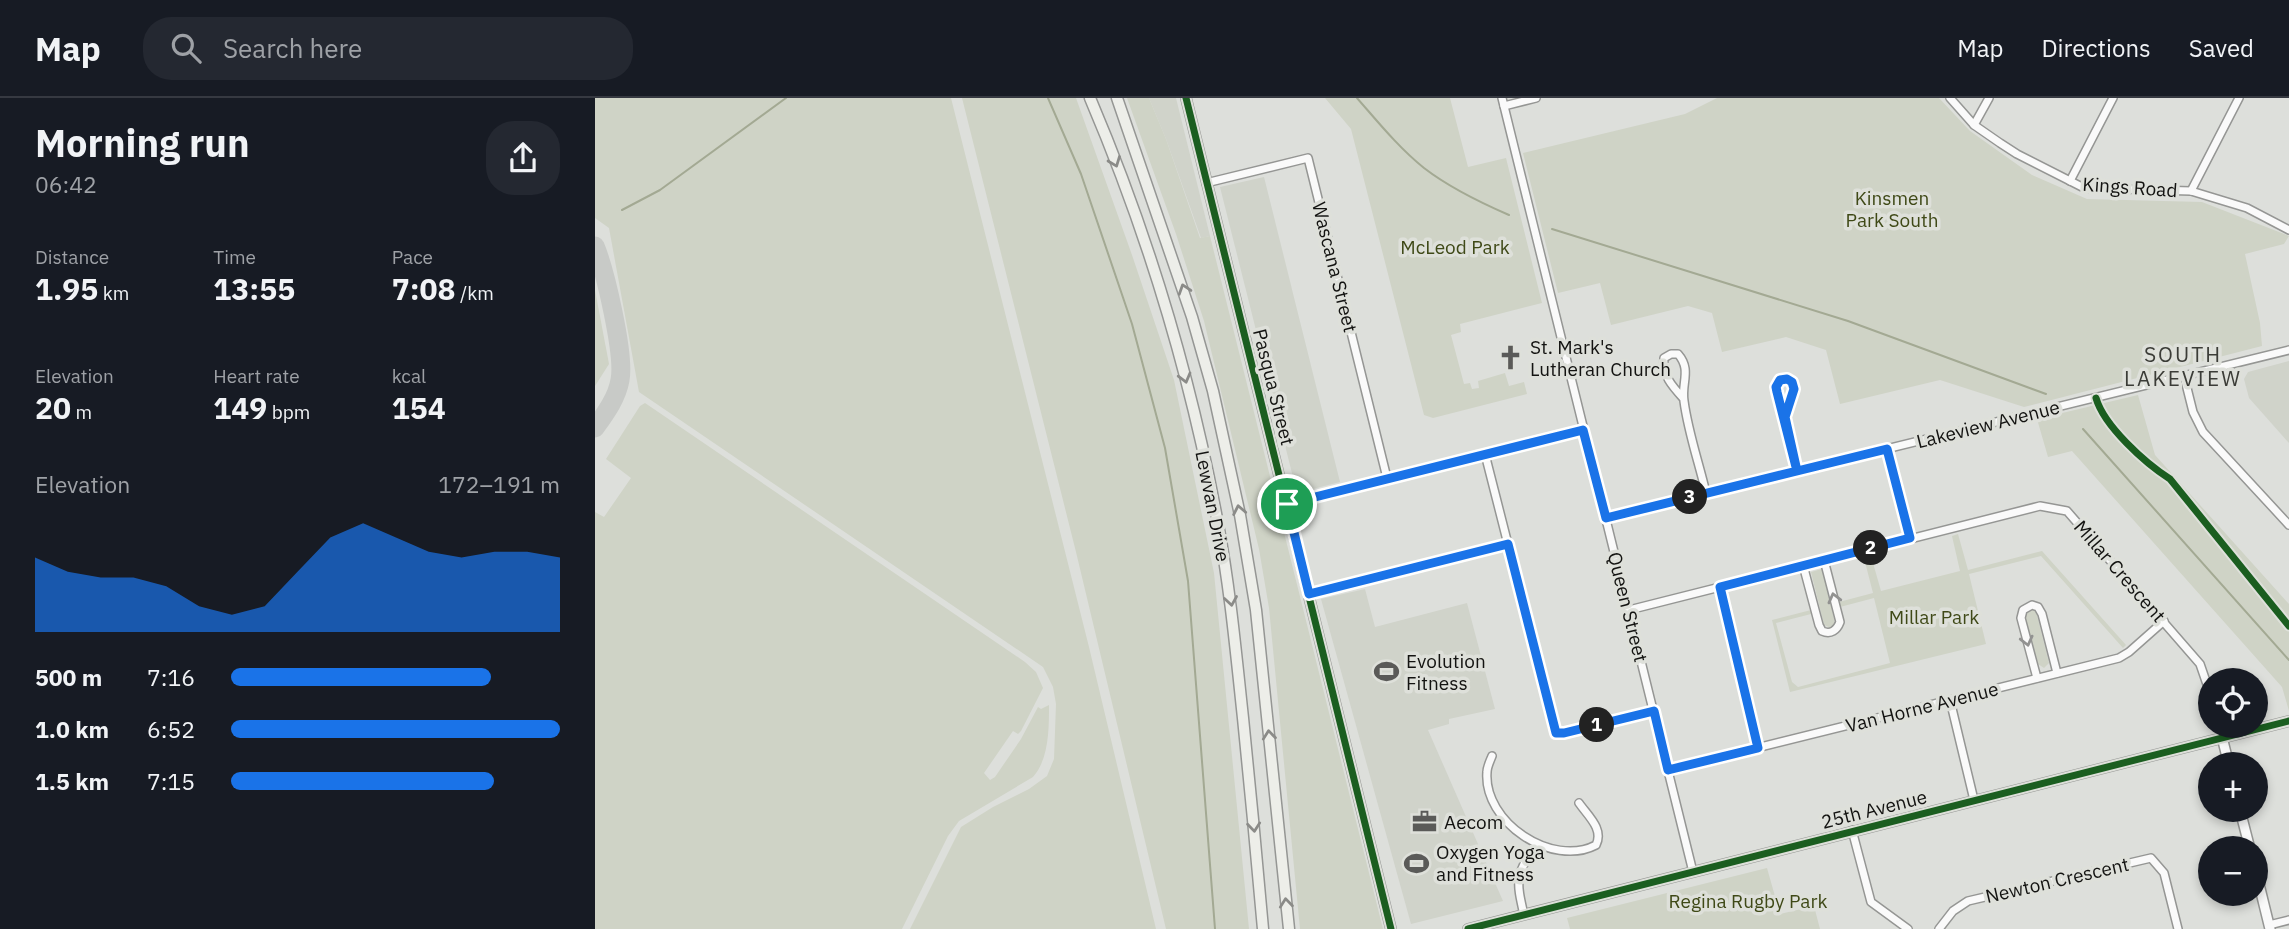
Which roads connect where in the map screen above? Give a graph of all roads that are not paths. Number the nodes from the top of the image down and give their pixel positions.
1 (1090, 98) edge
2 (1117, 98) edge
3 (1186, 98) edge
4 (1536, 98) edge
5 (1950, 98) edge
6 (1989, 98) edge
7 (2113, 98) edge
8 (2239, 98) edge
9 (1503, 102) edge
10 (1974, 125) junction
11 (2070, 181) junction
12 (1206, 183) junction
13 (2191, 191) junction
14 (2289, 230) edge
15 (2289, 350) edge
16 (2184, 376) junction
17 (1683, 398) junction
18 (1785, 417) junction
19 (1583, 430) junction
20 (1887, 449) junction
21 (1485, 454) junction
22 (1797, 471) junction
23 (1387, 478) junction
24 (1706, 493) junction
25 (1287, 504) junction
26 (1606, 518) junction
27 (2289, 526) edge
28 (1910, 538) junction
29 (1508, 544) junction
30 (1824, 559) junction
31 (1803, 565) junction
32 (1720, 587) junction
33 (1309, 594) junction
34 (1629, 610) junction
35 (2164, 621) junction
36 (2201, 668) edge
37 (2057, 673) junction
38 (2037, 678) junction
39 (1950, 700) junction
40 (1654, 711) junction
41 (2289, 721) edge
42 (2268, 726) edge
43 (2218, 738) edge
44 (1758, 748) junction
45 (1492, 756) dead end
46 (1668, 770) junction
47 (1974, 800) junction
48 (1579, 803) dead end
49 (1852, 830) junction
50 (1536, 845) junction
51 (1693, 872) junction
52 (2264, 906) edge
53 (1524, 915) junction
54 (2289, 920) edge
55 (2269, 927) edge
56 (1263, 929) edge
57 (1289, 929) edge
58 (1391, 929) edge
59 (1468, 929) edge
60 (1908, 929) edge
61 (1939, 929) edge
62 (2178, 929) edge

1 -> 56 main road, Lewvan Drive
57 -> 2 main road, Lewvan Drive
3 - 12 street, Pasqua Street
4 - 9 street
5 - 10 street, Kings Road
6 - 10 street
7 - 11 street
8 - 13 street
9 - 19 street, Queen Street
10 - 11 street, Kings Road
11 - 13 street, Kings Road
12 - 23 street, Wascana Street
12 - 25 street, Pasqua Street
13 - 14 street, Kings Road
15 - 16 street, Lakeview Avenue
16 - 20 street, Lakeview Avenue
16 - 27 street
17 - 17 street
17 - 24 street
18 - 18 street
18 - 22 street
19 - 21 street
19 - 26 street, Queen Street
20 - 22 street, Lakeview Avenue
20 - 28 street
21 - 23 street
21 - 29 street
22 - 24 street, Lakeview Avenue
23 - 25 street
24 - 26 street, Lakeview Avenue
25 - 33 street, Pasqua Street
26 - 34 street, Queen Street
28 - 30 street, Millar Crescent
28 - 35 street, Millar Crescent
29 - 33 street
29 - 40 street
30 - 31 street, Millar Crescent
31 -> 30 street
31 - 32 street, Millar Crescent
32 - 34 street, Millar Crescent
32 - 44 street
33 - 58 street, Pasqua Street
34 - 40 street, Queen Street
35 - 36 street, Millar Crescent
35 - 37 street, Van Horne Avenue
37 - 38 street, Van Horne Avenue
37 -> 38 street
38 - 39 street, Van Horne Avenue
39 - 44 street, Van Horne Avenue
39 - 47 street
40 - 46 street, Queen Street
41 - 42 street, 25th Avenue
43 - 47 street, 25th Avenue
44 - 46 street, Van Horne Avenue
45 - 50 street
46 - 51 street, Queen Street
47 - 49 street, 25th Avenue
48 - 50 street
49 - 51 street, 25th Avenue
49 - 60 street
50 - 53 street
51 - 53 street, 25th Avenue
52 - 55 street
53 - 59 street, 25th Avenue
54 - 55 street
61 - 62 street, Newton Crescent

